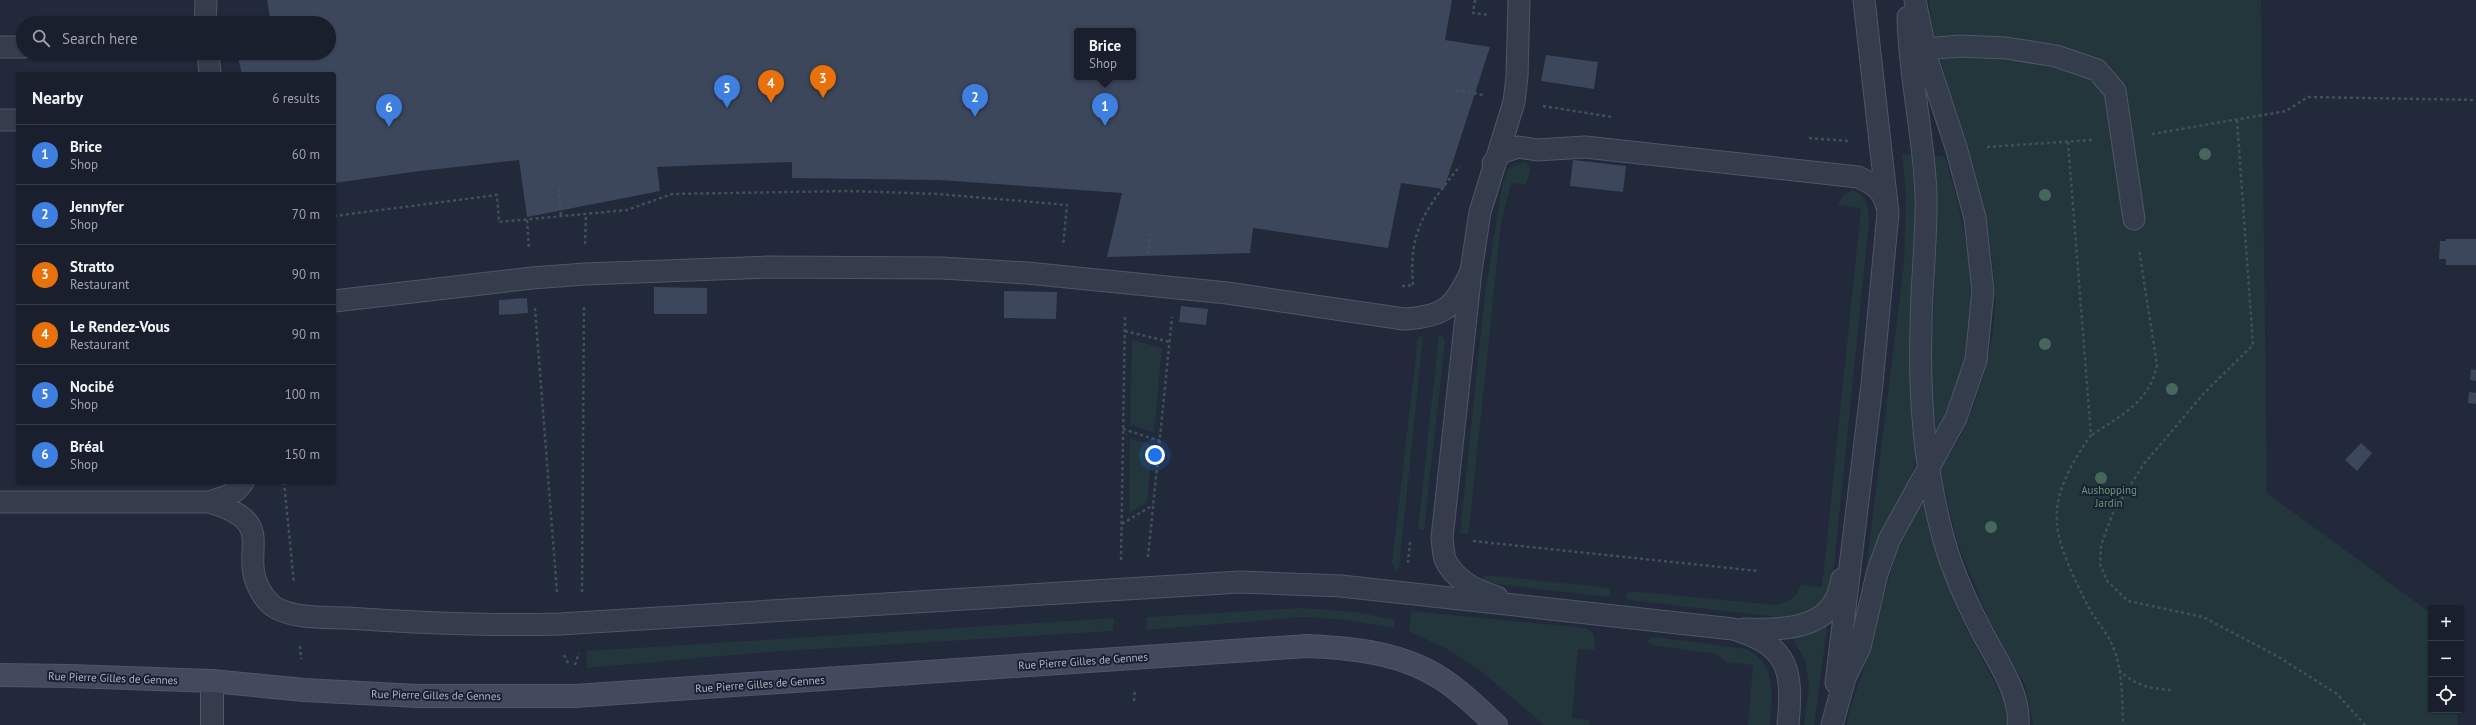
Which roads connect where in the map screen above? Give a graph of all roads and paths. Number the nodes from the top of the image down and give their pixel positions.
1 (206, 0) edge
2 (1519, 0) edge
3 (1864, 0) edge
4 (1908, 0) edge
5 (1915, 0) edge
6 (205, 16) edge
7 (0, 47) edge
8 (16, 47) edge
9 (1925, 49) junction
10 (209, 60) edge
11 (210, 72) edge
12 (0, 120) edge
13 (16, 120) edge
14 (2237, 120) dead end
15 (2068, 142) dead end
16 (1493, 163) junction
17 (559, 188) dead end
18 (1888, 213) junction
19 (586, 215) junction
20 (336, 216) edge
21 (560, 217) junction
22 (2134, 219) joint
23 (527, 220) junction
24 (1151, 229) dead end
25 (1063, 248) dead end
26 (1147, 256) dead end
27 (1471, 271) junction
28 (585, 274) junction
29 (532, 278) junction
30 (1125, 283) junction
31 (1413, 285) dead end
32 (1398, 286) dead end
33 (1175, 288) junction
34 (336, 301) edge
35 (1125, 331) junction
36 (1170, 342) junction
37 (1123, 429) junction
38 (2091, 435) junction
39 (1160, 441) junction
40 (1930, 468) junction
41 (242, 484) edge
42 (0, 502) edge
43 (209, 502) junction
44 (1153, 505) junction
45 (1122, 524) junction
46 (1442, 538) junction
47 (1854, 541) junction
48 (1758, 571) dead end
49 (1145, 589) junction
50 (1121, 590) junction
51 (1546, 609) junction
52 (581, 623) junction
53 (560, 624) junction
54 (1733, 629) junction
55 (1138, 658) junction
56 (2118, 670) junction
57 (573, 673) junction
58 (0, 675) edge
59 (212, 681) junction
60 (2170, 690) dead end
61 (575, 696) junction
62 (1134, 701) dead end
63 (212, 725) edge
64 (1496, 725) edge
65 (1788, 725) edge
66 (1832, 725) edge
67 (2018, 725) edge
68 (2123, 725) edge
69 (2365, 725) edge

1 - 6 lane
2 - 16 lane
3 - 18 lane
4 - 40 lane
5 - 9 lane
7 - 8 lane
9 - 22 lane
9 - 40 lane
10 - 11 lane
12 - 13 lane
14 - 69 path
15 - 38 path
16 - 18 lane
16 - 27 lane
17 - 21 path
18 - 47 lane
19 - 21 path
19 - 25 path
19 - 28 path
20 - 23 path
21 - 23 path
22 - 38 path
23 - 29 path
24 - 26 path
27 - 33 lane
27 - 46 lane
28 - 29 lane
28 - 30 lane
28 - 52 path
29 - 34 lane
29 - 53 path
30 - 33 lane
30 - 35 path
31 - 32 path
33 - 36 path
35 - 36 path
35 - 37 path
36 - 39 path
37 - 39 path
37 - 45 path
38 - 56 path
39 - 44 path
40 - 66 lane
40 - 67 lane
41 - 43 lane
42 - 43 lane
43 - 53 lane
44 - 45 path
44 - 49 path
45 - 50 path
46 - 48 path
46 - 51 lane
47 - 54 lane
47 - 66 lane
49 - 50 lane
49 - 51 lane
50 - 52 lane
51 - 54 lane
52 - 53 lane
52 - 57 path
53 - 57 path
54 - 65 lane
55 - 61 street, Rue Pierre Gilles de Gennes
55 - 62 path
55 - 64 street, Rue Pierre Gilles de Gennes
56 - 60 path
56 - 68 path
57 - 61 path
58 - 59 street, Rue Pierre Gilles de Gennes
59 - 61 street, Rue Pierre Gilles de Gennes
59 - 63 street

